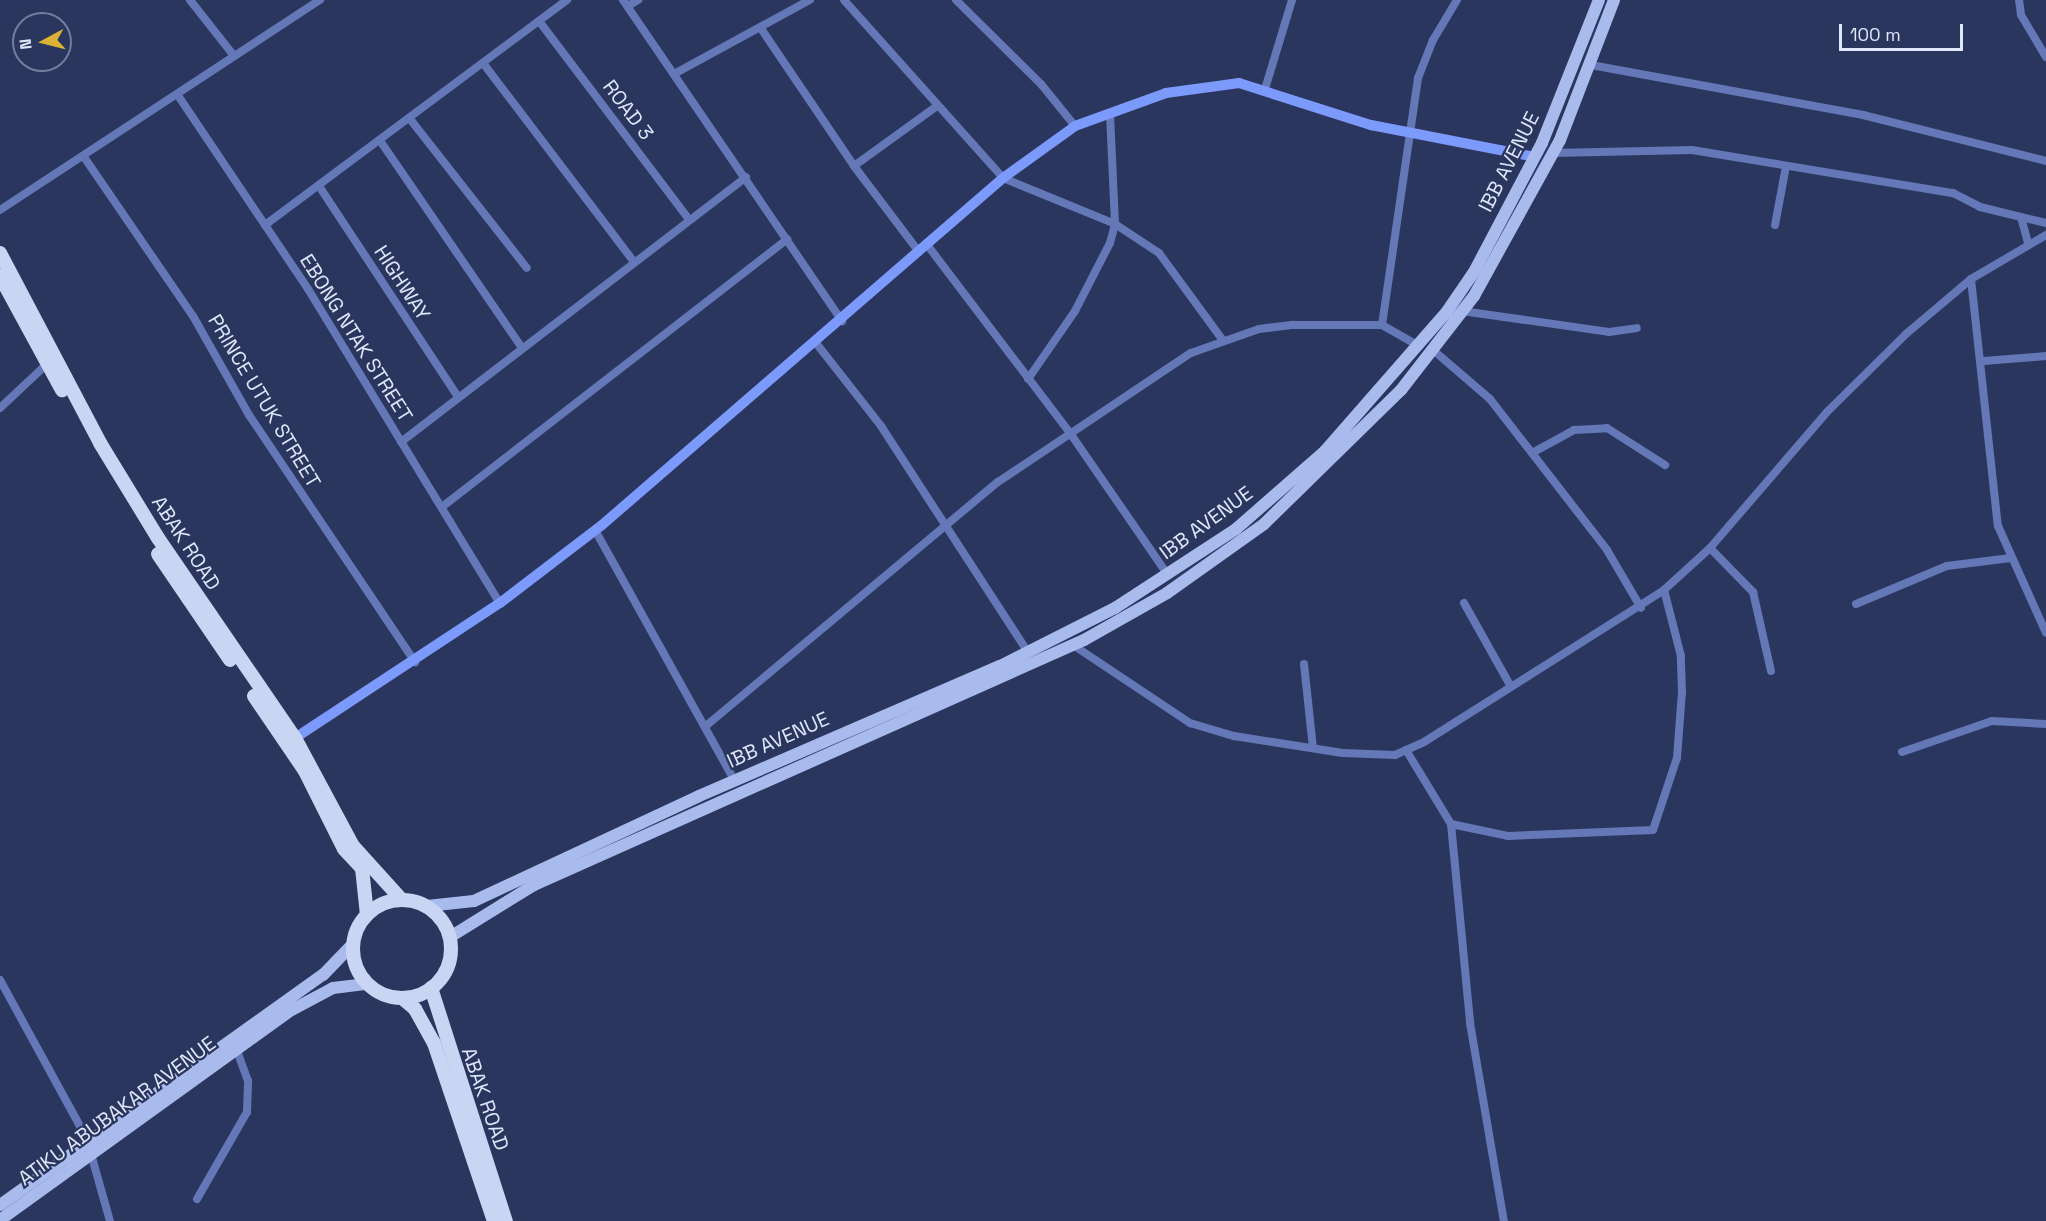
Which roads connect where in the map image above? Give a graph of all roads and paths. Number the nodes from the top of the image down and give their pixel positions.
1 (190, 0) edge
2 (320, 0) edge
3 (567, 0) edge
4 (638, 0) edge
5 (810, 0) edge
6 (844, 0) edge
7 (956, 0) edge
8 (1292, 0) edge
9 (1457, 0) edge
10 (1599, 0) edge
11 (1614, 0) edge
12 (2019, 0) edge
13 (625, 3) edge
14 (539, 21) junction
15 (762, 30) junction
16 (234, 56) junction
17 (2046, 57) edge
18 (483, 63) junction
19 (1591, 65) junction
20 (674, 74) junction
21 (1265, 89) junction
22 (177, 94) junction
23 (938, 106) junction
24 (1110, 113) junction
25 (410, 119) junction
26 (1075, 126) junction
27 (1407, 134) junction
28 (381, 142) junction
29 (1553, 153) junction
30 (84, 157) junction
31 (1535, 157) junction
32 (2046, 161) edge
33 (854, 166) junction
34 (1786, 166) junction
35 (746, 177) junction
36 (1003, 178) junction
37 (319, 186) junction
38 (0, 210) edge
39 (2021, 218) junction
40 (690, 219) junction
41 (2046, 223) edge
42 (1115, 224) junction
43 (265, 225) junction
44 (1775, 225) dead end
45 (2046, 235) edge
46 (787, 239) junction
47 (2028, 244) junction
48 (924, 249) junction
49 (0, 253) edge
50 (634, 262) junction
51 (527, 268) dead end
52 (0, 276) edge
53 (1971, 279) junction
54 (1462, 311) junction
55 (842, 321) junction
56 (1382, 325) junction
57 (1638, 328) dead end
58 (1222, 339) junction
59 (816, 343) junction
60 (1419, 346) junction
61 (522, 348) junction
62 (1434, 350) junction
63 (2046, 356) edge
64 (1984, 361) junction
65 (48, 363) junction
66 (1028, 379) junction
67 (458, 398) junction
68 (0, 408) edge
69 (1070, 433) junction
70 (401, 442) junction
71 (1532, 453) junction
72 (1665, 465) dead end
73 (442, 507) junction
74 (948, 524) junction
75 (595, 530) junction
76 (1710, 548) junction
77 (2010, 558) junction
78 (1168, 575) junction
79 (1664, 590) junction
80 (500, 603) junction
81 (1464, 603) dead end
82 (1857, 604) dead end
83 (1641, 608) junction
84 (2046, 633) edge
85 (1073, 645) junction
86 (1028, 652) junction
87 (415, 662) junction
88 (1304, 664) dead end
89 (1771, 671) dead end
90 (1510, 685) junction
91 (2046, 724) edge
92 (707, 725) junction
93 (295, 738) junction
94 (1313, 748) junction
95 (1406, 750) junction
96 (1902, 752) dead end
97 (734, 780) junction
98 (1451, 824) junction
99 (349, 848) junction
100 (401, 899) junction
101 (427, 906) junction
102 (367, 915) junction
103 (450, 937) junction
104 (352, 945) junction
105 (0, 980) edge
106 (367, 984) junction
107 (431, 988) junction
108 (402, 998) junction
109 (252, 1029) junction
110 (236, 1048) junction
111 (88, 1141) junction
112 (91, 1154) junction
113 (197, 1199) dead end
114 (0, 1205) edge
115 (0, 1220) edge
116 (110, 1221) edge
117 (494, 1221) edge
118 (506, 1221) edge
119 (1504, 1221) edge

1 - 16 street
2 - 16 street
3 - 14 street
4 - 13 street
5 - 15 street
6 - 23 street
7 - 26 street
8 - 21 street
9 - 27 street
10 - 31 main road, IBB AVENUE
11 - 19 main road
12 - 17 street
13 - 20 street
14 - 18 street
14 - 40 street, ROAD 3
15 - 20 street
15 - 33 street
16 - 22 street
18 - 25 street
18 - 50 street
19 - 29 main road
19 - 32 street
20 - 35 street
21 - 24 street
21 - 27 street
22 - 30 street
22 - 43 street, EBONG NTAK STREET
23 - 33 street
23 - 36 street
24 - 26 street
24 - 42 street
25 - 28 street
25 - 51 street
26 - 36 street
27 - 31 street
27 - 56 street
28 - 37 street
28 - 61 street
29 - 34 street
29 - 54 main road
30 - 38 street
30 - 87 street, PRINCE UTUK STREET
31 - 60 main road, IBB AVENUE
33 - 48 street
34 - 39 street
34 - 44 street
35 - 40 street
35 - 46 street
36 - 42 street
36 - 48 street
37 - 43 street
37 - 67 street, HIGHWAY
39 - 41 street
39 - 47 street
40 - 50 street
42 - 58 street
42 - 66 street
43 - 70 street, EBONG NTAK STREET
45 - 47 street
46 - 55 street
46 - 73 street
47 - 53 street
48 - 55 street
48 - 66 street
49 - 93 highway, ABAK ROAD
50 - 61 street
52 - 65 highway, ABAK ROAD
53 - 64 street
53 - 76 street
54 - 57 street
54 - 62 main road
55 - 59 street
56 - 58 street
56 - 60 street
58 - 69 street
59 - 74 street
59 - 75 street
60 - 78 main road, IBB AVENUE
61 - 67 street
62 - 71 street
62 - 85 main road
63 - 64 street
64 - 77 street
65 - 68 street
65 - 99 highway, ABAK ROAD
66 - 69 street
67 - 70 street
69 - 74 street
69 - 78 street
70 - 73 street, EBONG NTAK STREET
71 - 72 street
71 - 83 street
73 - 80 street, EBONG NTAK STREET
74 - 86 street
74 - 92 street
75 - 80 street
75 - 92 street
76 - 79 street
76 - 89 street
77 - 82 street
77 - 84 street
78 - 86 main road, IBB AVENUE
79 - 83 street
79 - 98 street
80 - 87 street
81 - 90 street
83 - 90 street
85 - 94 street
85 - 103 main road
86 - 97 main road, IBB AVENUE
87 - 93 street
88 - 94 street
90 - 95 street
91 - 96 street
92 - 97 street
93 - 99 highway, ABAK ROAD
94 - 95 street
95 - 98 street
97 - 101 main road, IBB AVENUE
98 - 119 street
99 - 100 highway
99 - 102 highway
100 - 101 highway
100 - 102 highway
101 - 103 highway
102 - 104 highway
103 - 107 highway
104 - 106 highway
104 - 109 main road
105 - 111 street
106 - 108 highway
106 - 109 main road
107 - 108 highway
107 - 118 highway, ABAK ROAD
108 - 117 highway, ABAK ROAD
109 - 110 main road, ATIKU ABUBAKAR AVENUE
109 - 111 main road, ATIKU ABUBAKAR AVENUE
110 - 112 main road, ATIKU ABUBAKAR AVENUE
110 - 113 street
111 - 114 main road, ATIKU ABUBAKAR AVENUE
112 - 115 main road, ATIKU ABUBAKAR AVENUE
112 - 116 street

